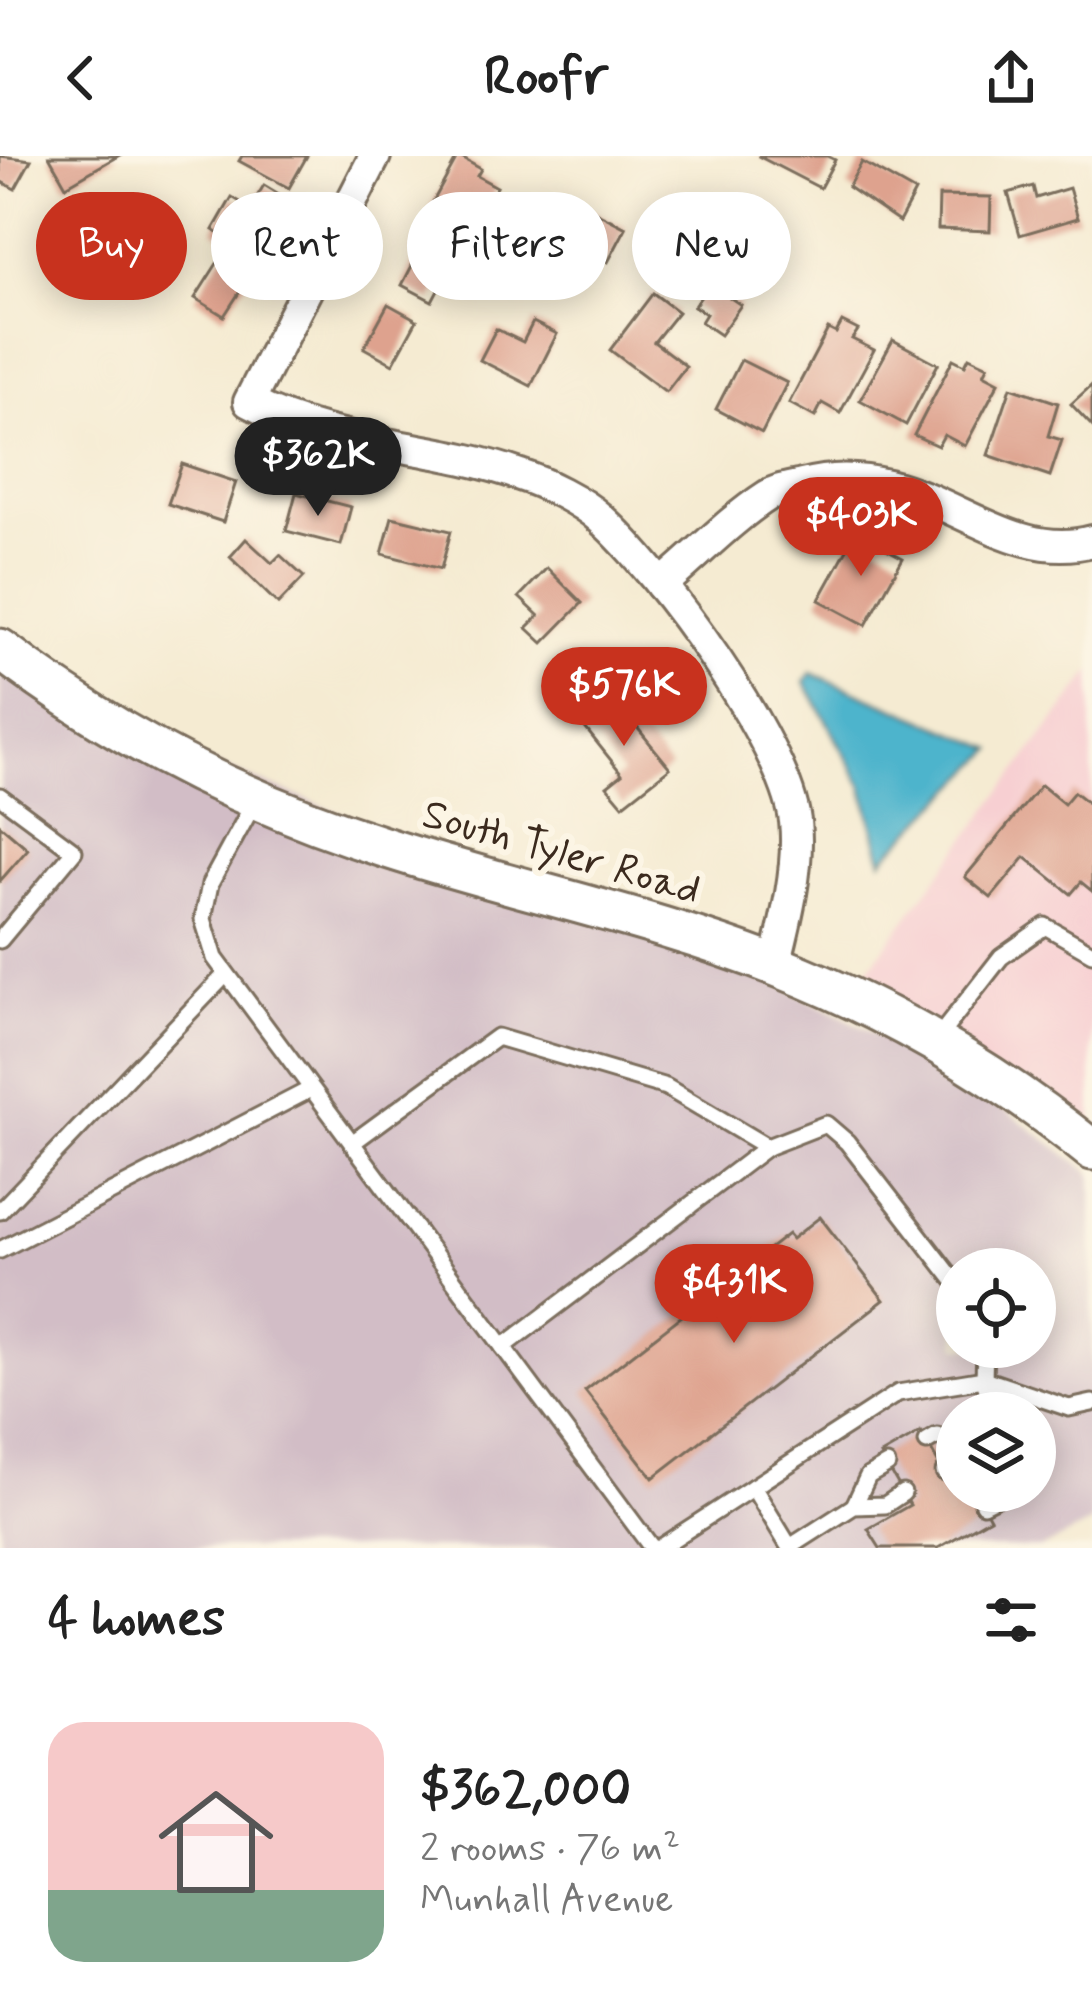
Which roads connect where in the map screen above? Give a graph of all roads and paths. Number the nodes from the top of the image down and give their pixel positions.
1 (375, 156) edge
2 (1092, 541) edge
3 (662, 585) junction
4 (0, 649) edge
5 (0, 796) edge
6 (255, 801) junction
7 (0, 940) edge
8 (1092, 952) edge
9 (775, 965) junction
10 (226, 974) junction
11 (935, 1041) junction
12 (311, 1089) junction
13 (352, 1143) junction
14 (767, 1147) junction
15 (1092, 1150) edge
16 (0, 1211) edge
17 (0, 1250) edge
18 (936, 1257) edge
19 (503, 1347) junction
20 (984, 1368) edge
21 (984, 1379) junction
22 (987, 1392) edge
23 (1092, 1403) edge
24 (936, 1437) edge
25 (927, 1442) dead end
26 (887, 1466) dead end
27 (753, 1487) junction
28 (903, 1493) dead end
29 (854, 1506) junction
30 (655, 1548) edge
31 (790, 1548) edge

1 - 3 street
2 - 3 street
3 - 9 street
4 - 6 street, South Tyler Road
5 - 7 lane
6 - 9 street, South Tyler Road
6 - 10 lane
8 - 11 lane
9 - 11 street, South Tyler Road
10 - 12 lane
10 - 16 lane
11 - 15 street, South Tyler Road
12 - 13 lane
12 - 17 lane
13 - 14 lane
13 - 19 lane
14 - 18 lane
14 - 19 lane
19 - 30 lane
20 - 21 lane
21 - 22 lane
21 - 23 lane
21 - 27 lane
24 - 25 lane
26 - 29 lane
27 - 30 lane
27 - 31 lane
28 - 29 lane
29 - 31 lane

